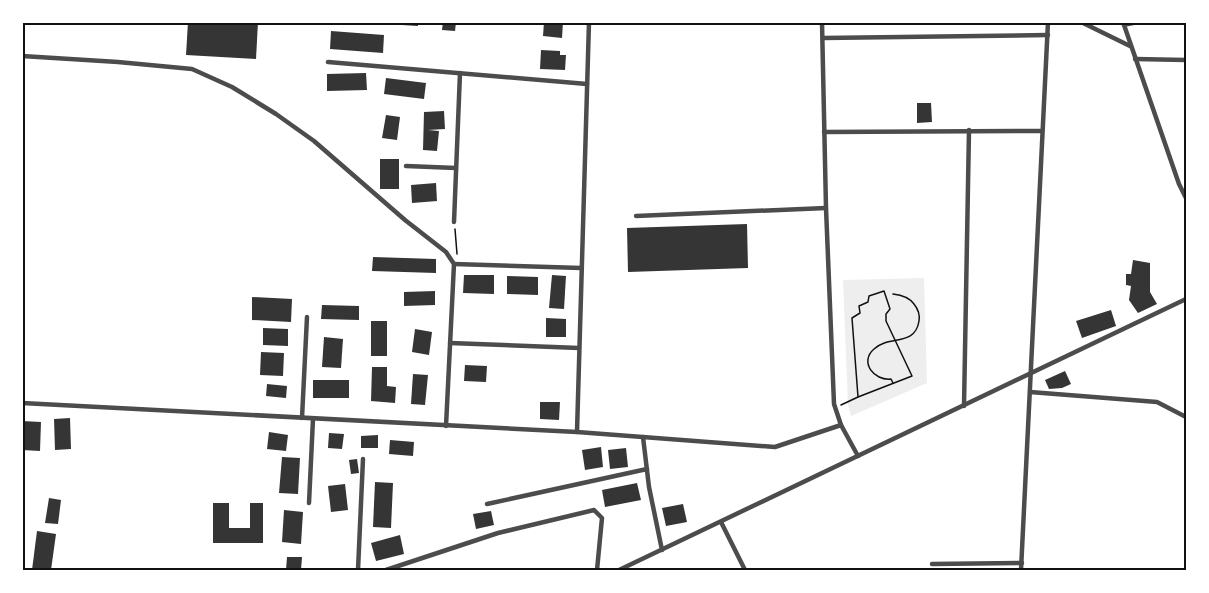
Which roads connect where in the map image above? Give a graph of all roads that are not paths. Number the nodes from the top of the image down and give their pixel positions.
1 (589, 22) edge
2 (822, 22) edge
3 (1048, 22) edge
4 (1081, 22) edge
5 (1145, 22) edge
6 (1124, 24) edge
7 (1048, 36) junction
8 (822, 38) junction
9 (1130, 46) junction
10 (22, 56) edge
11 (1134, 59) junction
12 (1186, 60) edge
13 (328, 62) dead end
14 (460, 73) junction
15 (587, 84) junction
16 (969, 130) junction
17 (1042, 130) junction
18 (825, 132) junction
19 (406, 166) dead end
20 (456, 168) junction
21 (1186, 198) edge
22 (826, 208) junction
23 (636, 216) dead end
24 (454, 222) road end
25 (454, 264) junction
26 (581, 268) junction
27 (1186, 299) edge
28 (307, 317) dead end
29 (450, 343) junction
30 (579, 348) junction
31 (1031, 374) junction
32 (1030, 392) junction
33 (22, 403) edge
34 (964, 406) junction
35 (1186, 408) edge
36 (1184, 415) edge
37 (302, 418) junction
38 (313, 419) junction
39 (841, 424) junction
40 (446, 426) junction
41 (577, 432) junction
42 (643, 437) junction
43 (858, 456) junction
44 (363, 459) dead end
45 (647, 469) junction
46 (309, 503) dead end
47 (487, 504) dead end
48 (721, 522) junction
49 (662, 550) junction
50 (1022, 563) junction
51 (932, 564) dead end
52 (358, 570) edge
53 (386, 570) edge
54 (597, 570) edge
55 (619, 570) edge
56 (746, 570) edge
57 (1021, 570) edge

1 - 15 street
2 - 8 street
3 - 7 street
4 - 9 street
5 - 6 lane
6 - 9 street
7 - 8 street
7 - 17 street
8 - 18 street
9 - 11 street
10 - 25 street
11 - 12 street
11 - 21 street
13 - 14 street
14 - 15 street
14 - 20 street
15 - 26 street
16 - 17 street
16 - 18 street
16 - 34 street
17 - 31 street
18 - 22 street
19 - 20 street
20 - 24 street
22 - 23 street
22 - 39 street
25 - 26 street
25 - 29 street
26 - 30 street
27 - 31 street
28 - 37 street
29 - 30 street
29 - 40 street
30 - 41 street
31 - 32 street
31 - 34 street
32 - 36 street
32 - 50 street
33 - 37 street
34 - 43 street
35 - 36 street
37 - 38 street
38 - 40 street
38 - 46 street
39 - 42 street
39 - 43 street
40 - 41 street
41 - 42 street
42 - 45 street
43 - 48 street
44 - 52 street
45 - 47 street
45 - 49 street
48 - 49 street
48 - 56 street
49 - 55 street
50 - 51 street
50 - 57 street
53 - 54 street

